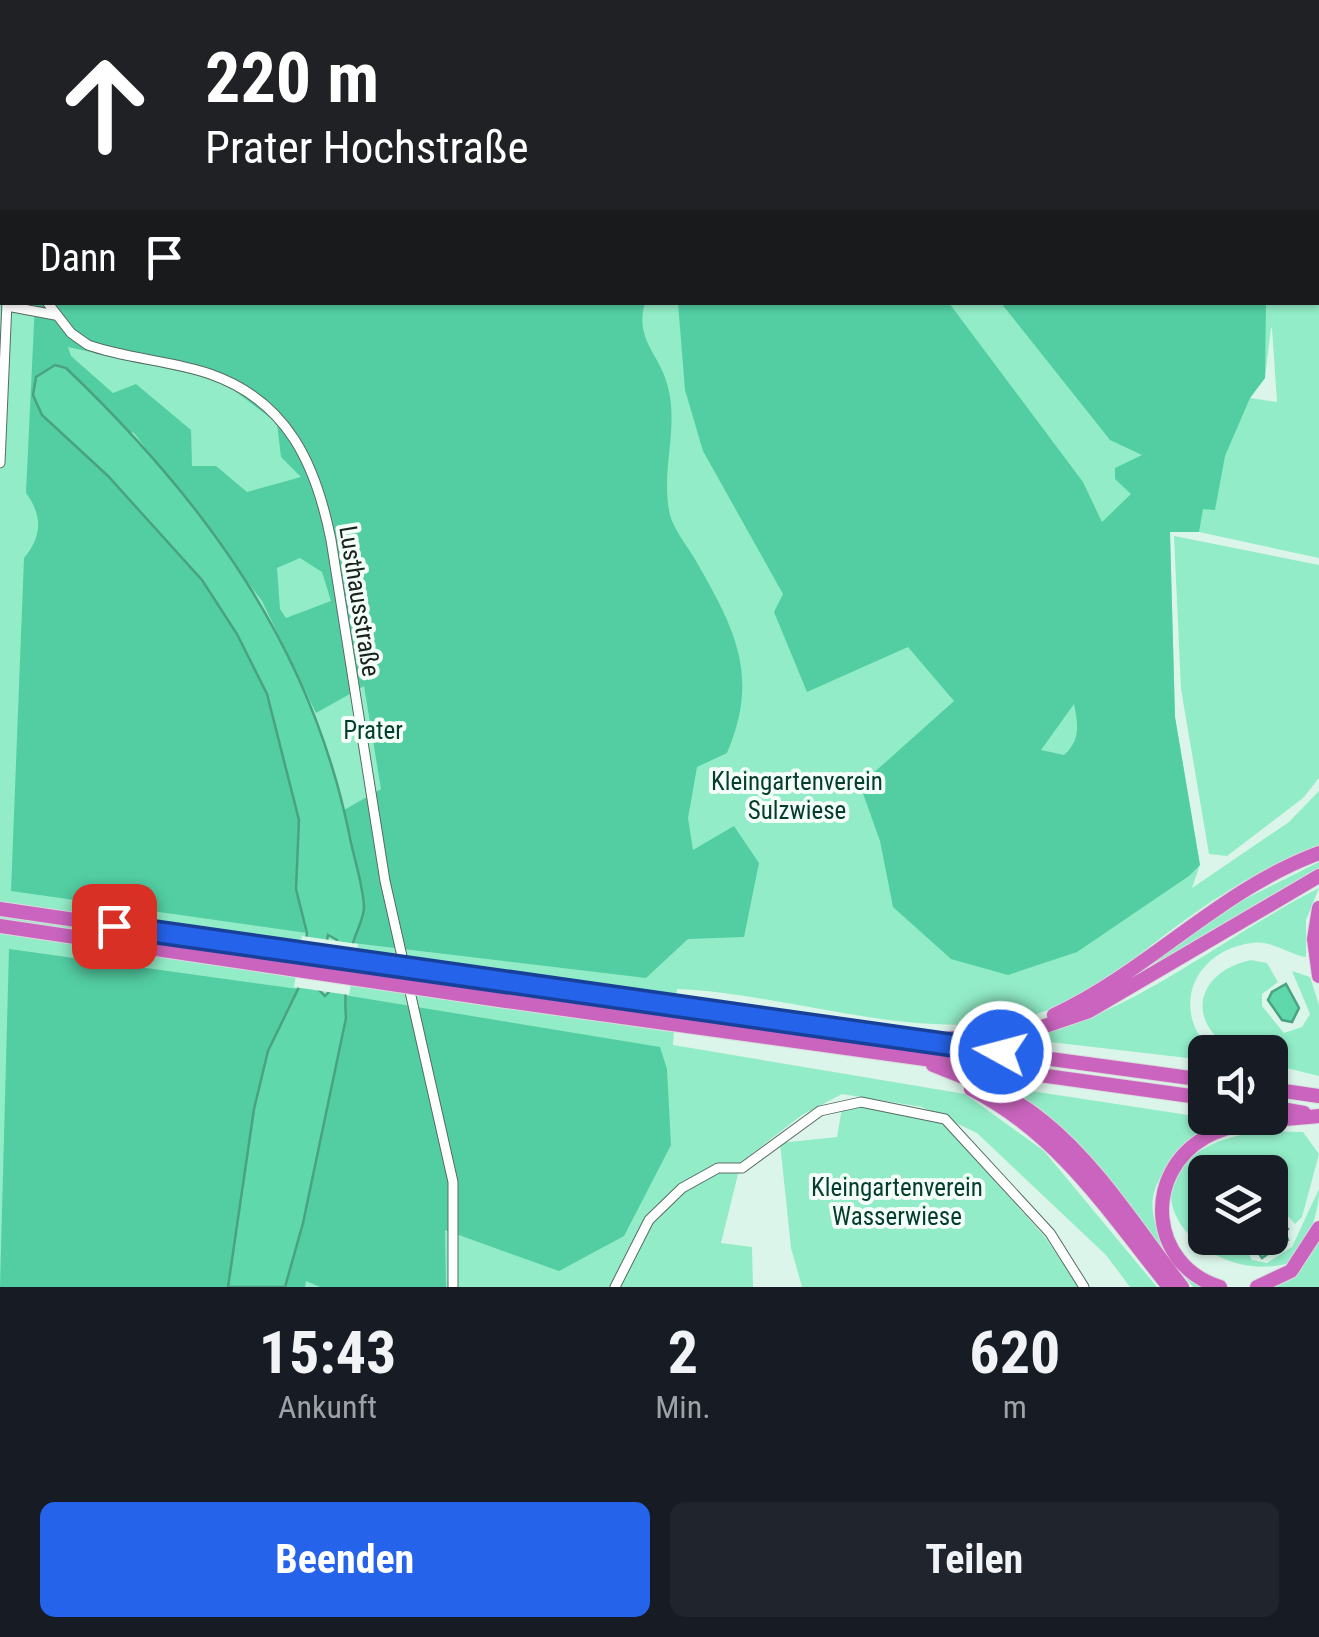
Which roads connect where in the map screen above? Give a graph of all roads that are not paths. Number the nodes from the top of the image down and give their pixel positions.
1 (7, 305) edge
2 (12, 305) edge
3 (49, 305) edge
4 (55, 314) junction
5 (0, 463) edge
6 (1318, 853) edge
7 (1319, 876) edge
8 (1319, 908) edge
9 (0, 909) edge
10 (0, 926) edge
11 (1319, 976) edge
12 (1016, 1030) junction
13 (924, 1042) junction
14 (908, 1056) junction
15 (1188, 1078) edge
16 (1288, 1092) edge
17 (1188, 1096) edge
18 (1319, 1096) edge
19 (1288, 1110) edge
20 (1319, 1115) edge
21 (1319, 1228) edge
22 (453, 1287) edge
23 (615, 1287) edge
24 (1084, 1287) edge
25 (1169, 1287) edge
26 (1182, 1287) edge
27 (1220, 1287) edge
28 (1257, 1287) edge

1 - 5 street
2 - 4 street
3 - 4 street, Lusthausstraße
4 - 22 street, Lusthausstraße
6 - 12 highway
7 - 12 highway
8 - 11 highway
9 - 13 highway, bridge
10 - 14 highway, bridge
12 - 13 highway
13 - 15 highway
14 - 17 highway
14 - 25 highway
14 - 26 highway
16 - 18 highway
19 - 20 highway
20 - 27 highway
21 - 28 highway
23 - 24 street

